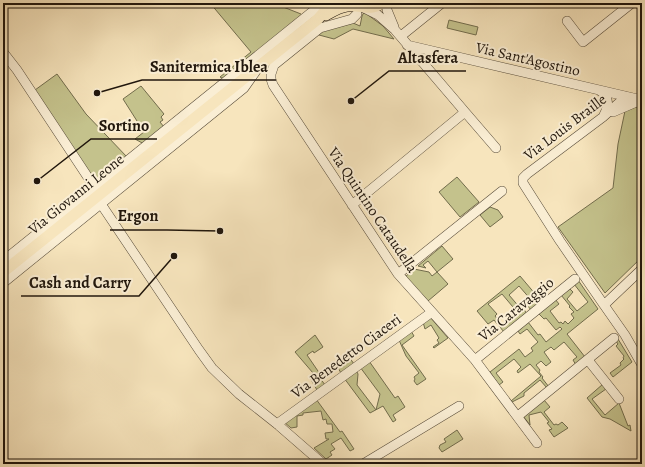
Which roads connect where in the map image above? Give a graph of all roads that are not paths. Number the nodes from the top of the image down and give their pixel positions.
1 (323, 3) edge
2 (332, 3) edge
3 (382, 3) edge
4 (387, 3) edge
5 (442, 3) edge
6 (632, 3) edge
7 (621, 6) edge
8 (358, 8) edge
9 (318, 19) junction
10 (567, 21) dead end
11 (398, 33) junction
12 (407, 45) junction
13 (3, 52) edge
14 (260, 65) junction
15 (596, 89) junction
16 (625, 96) junction
17 (642, 100) edge
18 (465, 112) junction
19 (603, 117) junction
20 (496, 148) dead end
21 (95, 188) junction
22 (502, 191) dead end
23 (101, 204) junction
24 (352, 205) junction
25 (3, 261) edge
26 (642, 269) edge
27 (3, 272) edge
28 (398, 274) junction
29 (575, 279) dead end
30 (3, 282) edge
31 (604, 305) junction
32 (432, 312) junction
33 (614, 338) dead end
34 (475, 360) junction
35 (588, 360) junction
36 (641, 363) dead end
37 (619, 399) dead end
38 (459, 406) dead end
39 (518, 416) junction
40 (277, 424) junction
41 (537, 443) dead end
42 (323, 464) edge
43 (363, 464) edge

1 - 21 street
2 - 9 main road
3 - 8 main road
4 - 11 street
5 - 11 street
6 - 7 street
7 - 10 street
8 - 9 main road
8 - 11 street
8 - 24 street, Via Quintino Cataudella
9 - 14 main road, Via Giovanni Leone
11 - 12 street
12 - 15 street, Via Sant'Agostino
12 - 18 street
13 - 21 street
14 - 23 street
14 - 27 main road, Via Giovanni Leone
15 - 16 street, Via Sant'Agostino
15 - 19 street
16 - 17 street, Via Sant'Agostino
16 - 19 street, Via Louis Braille
17 - 19 street
18 - 20 street
18 - 24 street
19 - 31 street, Via Louis Braille
21 - 25 street
22 - 28 street
23 - 30 street
23 - 40 street
24 - 28 street, Via Quintino Cataudella
26 - 31 street
28 - 32 street, Via Quintino Cataudella
29 - 34 street, Via Caravaggio
31 - 36 street
32 - 34 street, Via Quintino Cataudella
32 - 40 street, Via Benedetto Ciaceri
33 - 35 street
34 - 39 street, Via Quintino Cataudella
35 - 37 street
35 - 39 street
38 - 43 street
39 - 41 street, Via Quintino Cataudella
40 - 42 street

